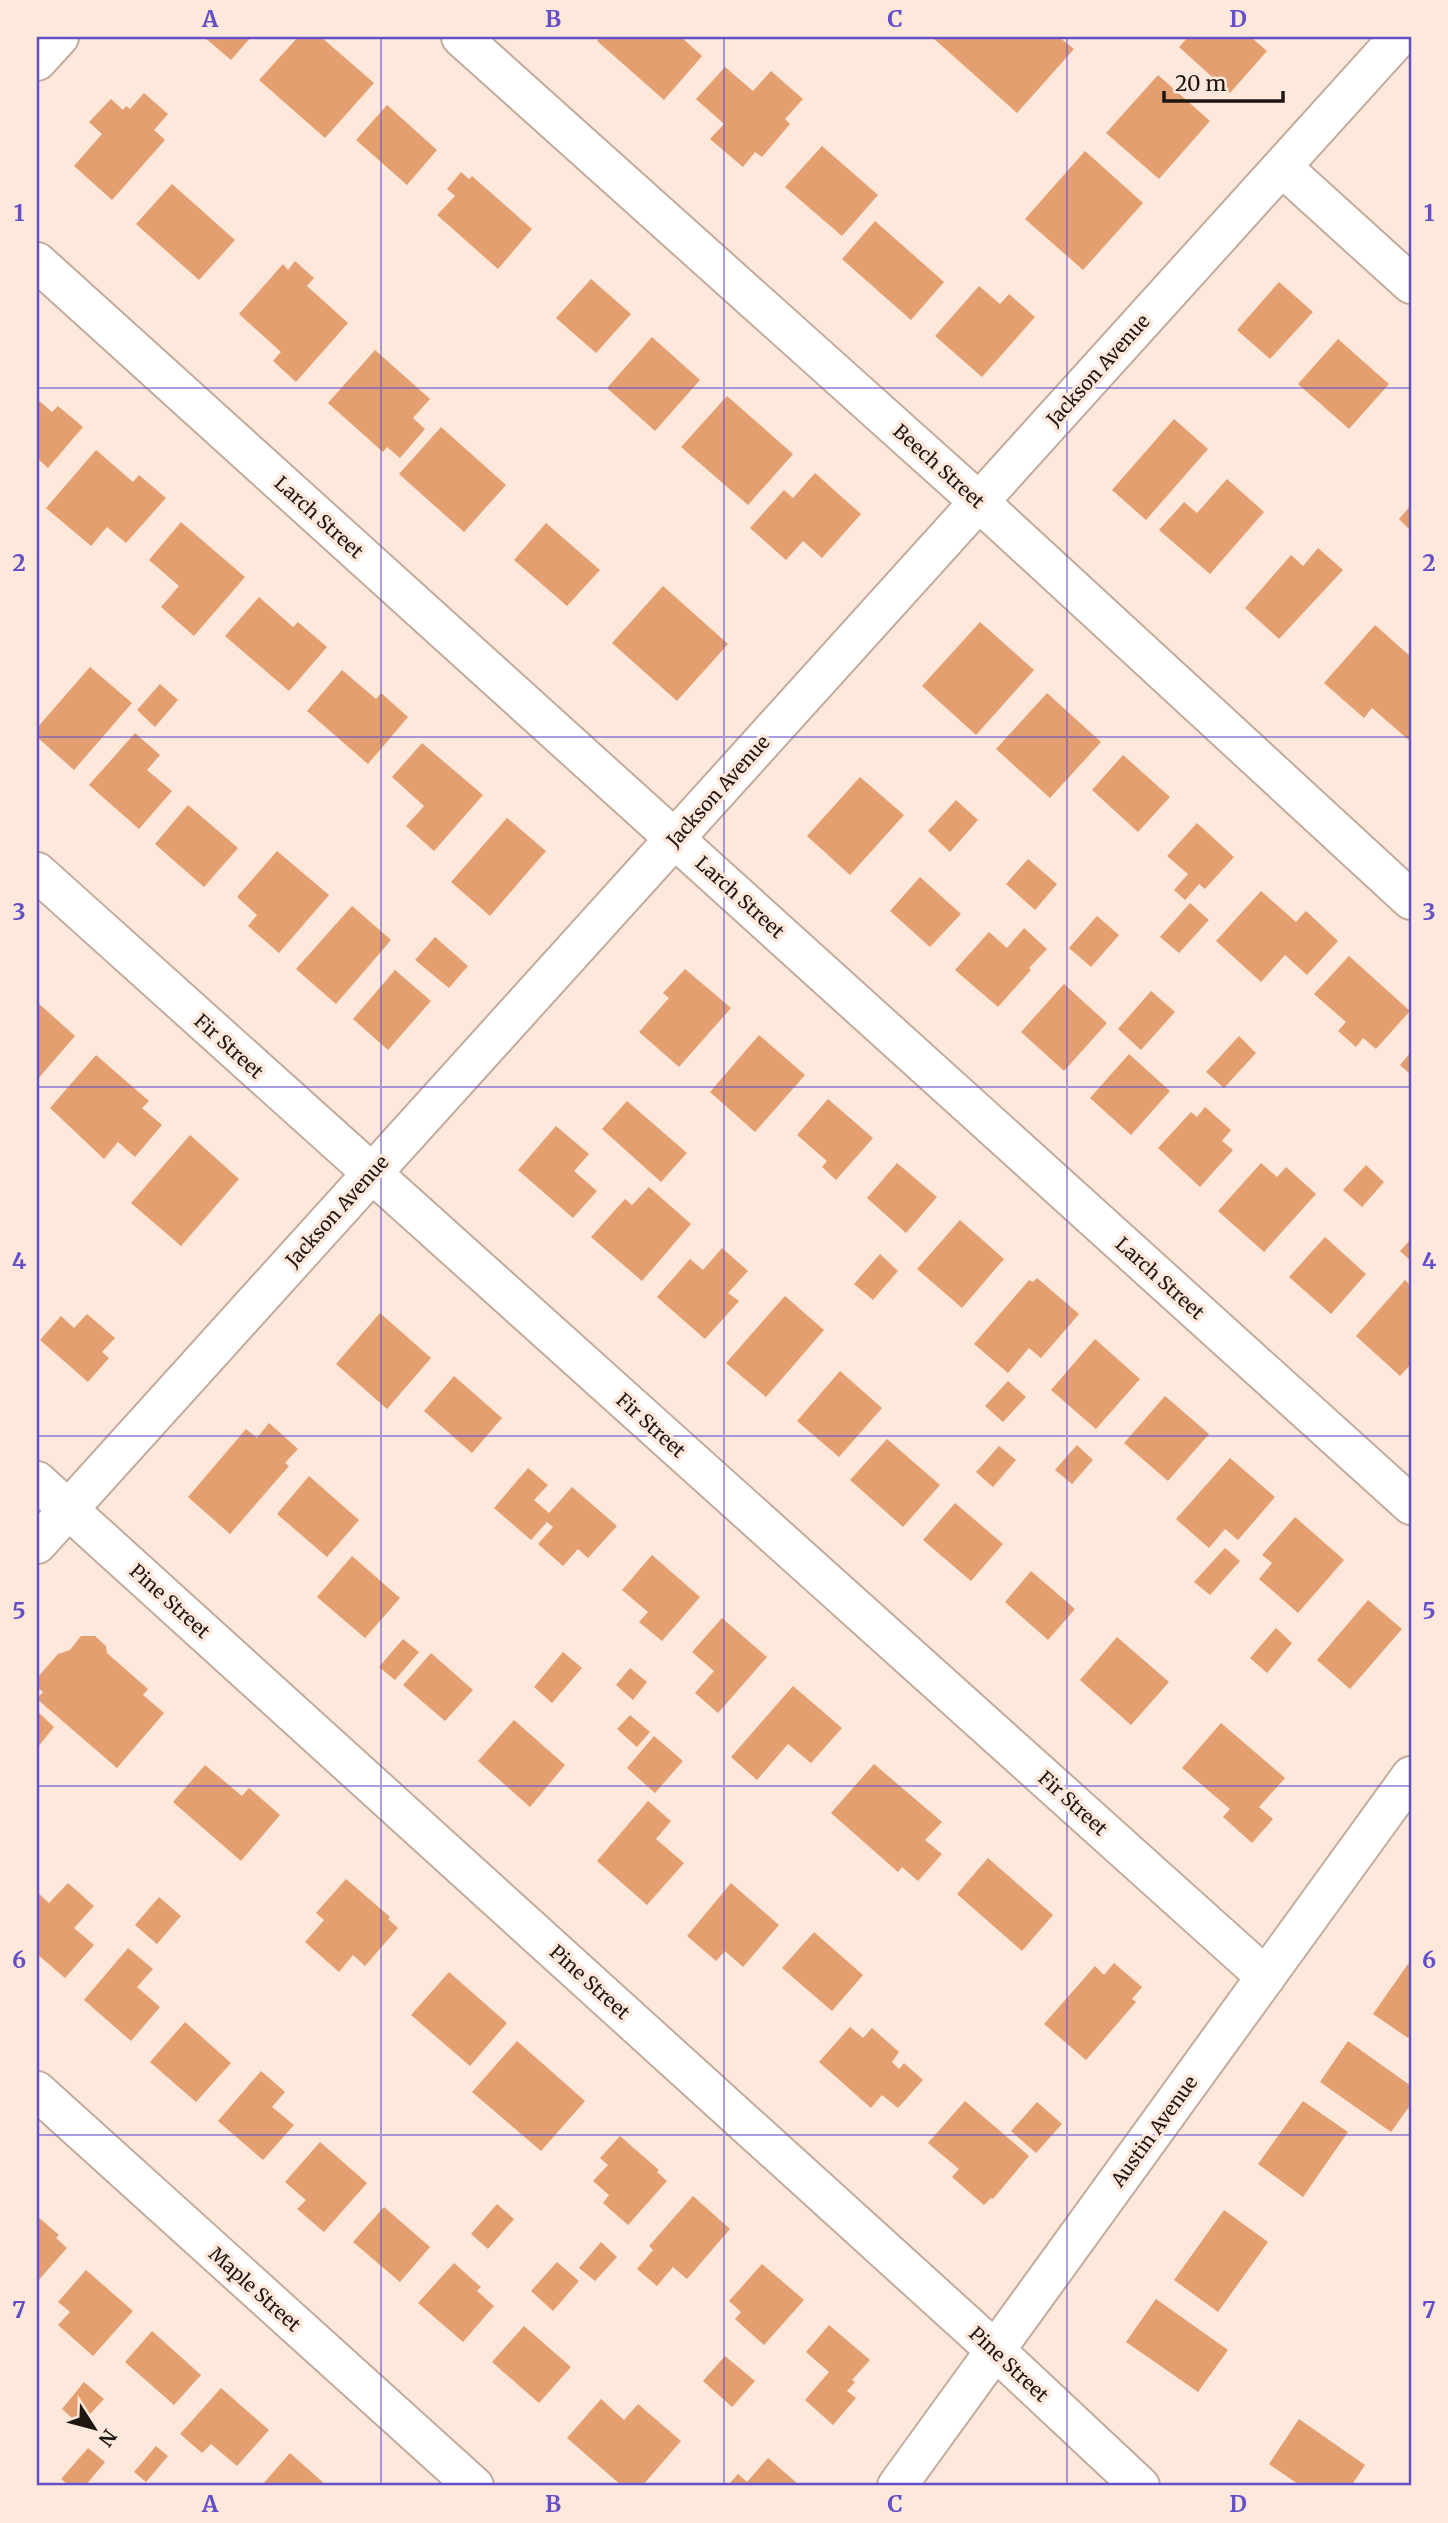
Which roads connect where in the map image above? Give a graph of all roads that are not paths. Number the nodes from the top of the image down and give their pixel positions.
1 (58, 37) edge
2 (461, 37) edge
3 (1399, 37) edge
4 (37, 61) edge
5 (1282, 167) junction
6 (37, 262) edge
7 (1411, 284) edge
8 (978, 501) junction
9 (675, 839) junction
10 (37, 872) edge
11 (1411, 900) edge
12 (371, 1174) junction
13 (37, 1481) edge
14 (1411, 1505) edge
15 (68, 1509) junction
16 (37, 1544) edge
17 (1411, 1776) edge
18 (1266, 1977) junction
19 (37, 2091) edge
20 (996, 2351) junction
21 (474, 2486) edge
22 (897, 2486) edge
23 (1140, 2486) edge

1 - 4 street
2 - 8 street, Beech Street
3 - 5 street, Jackson Avenue
5 - 7 street
5 - 8 street, Jackson Avenue
6 - 9 street, Larch Street
8 - 9 street, Jackson Avenue
8 - 11 street, Beech Street
9 - 12 street, Jackson Avenue
9 - 14 street, Larch Street
10 - 12 street, Fir Street
12 - 15 street, Jackson Avenue
12 - 18 street, Fir Street
13 - 15 street, Pine Street
15 - 16 street, Jackson Avenue
15 - 20 street, Pine Street
17 - 18 street, Austin Avenue
18 - 20 street, Austin Avenue
19 - 21 street, Maple Street
20 - 22 street, Austin Avenue
20 - 23 street, Pine Street

